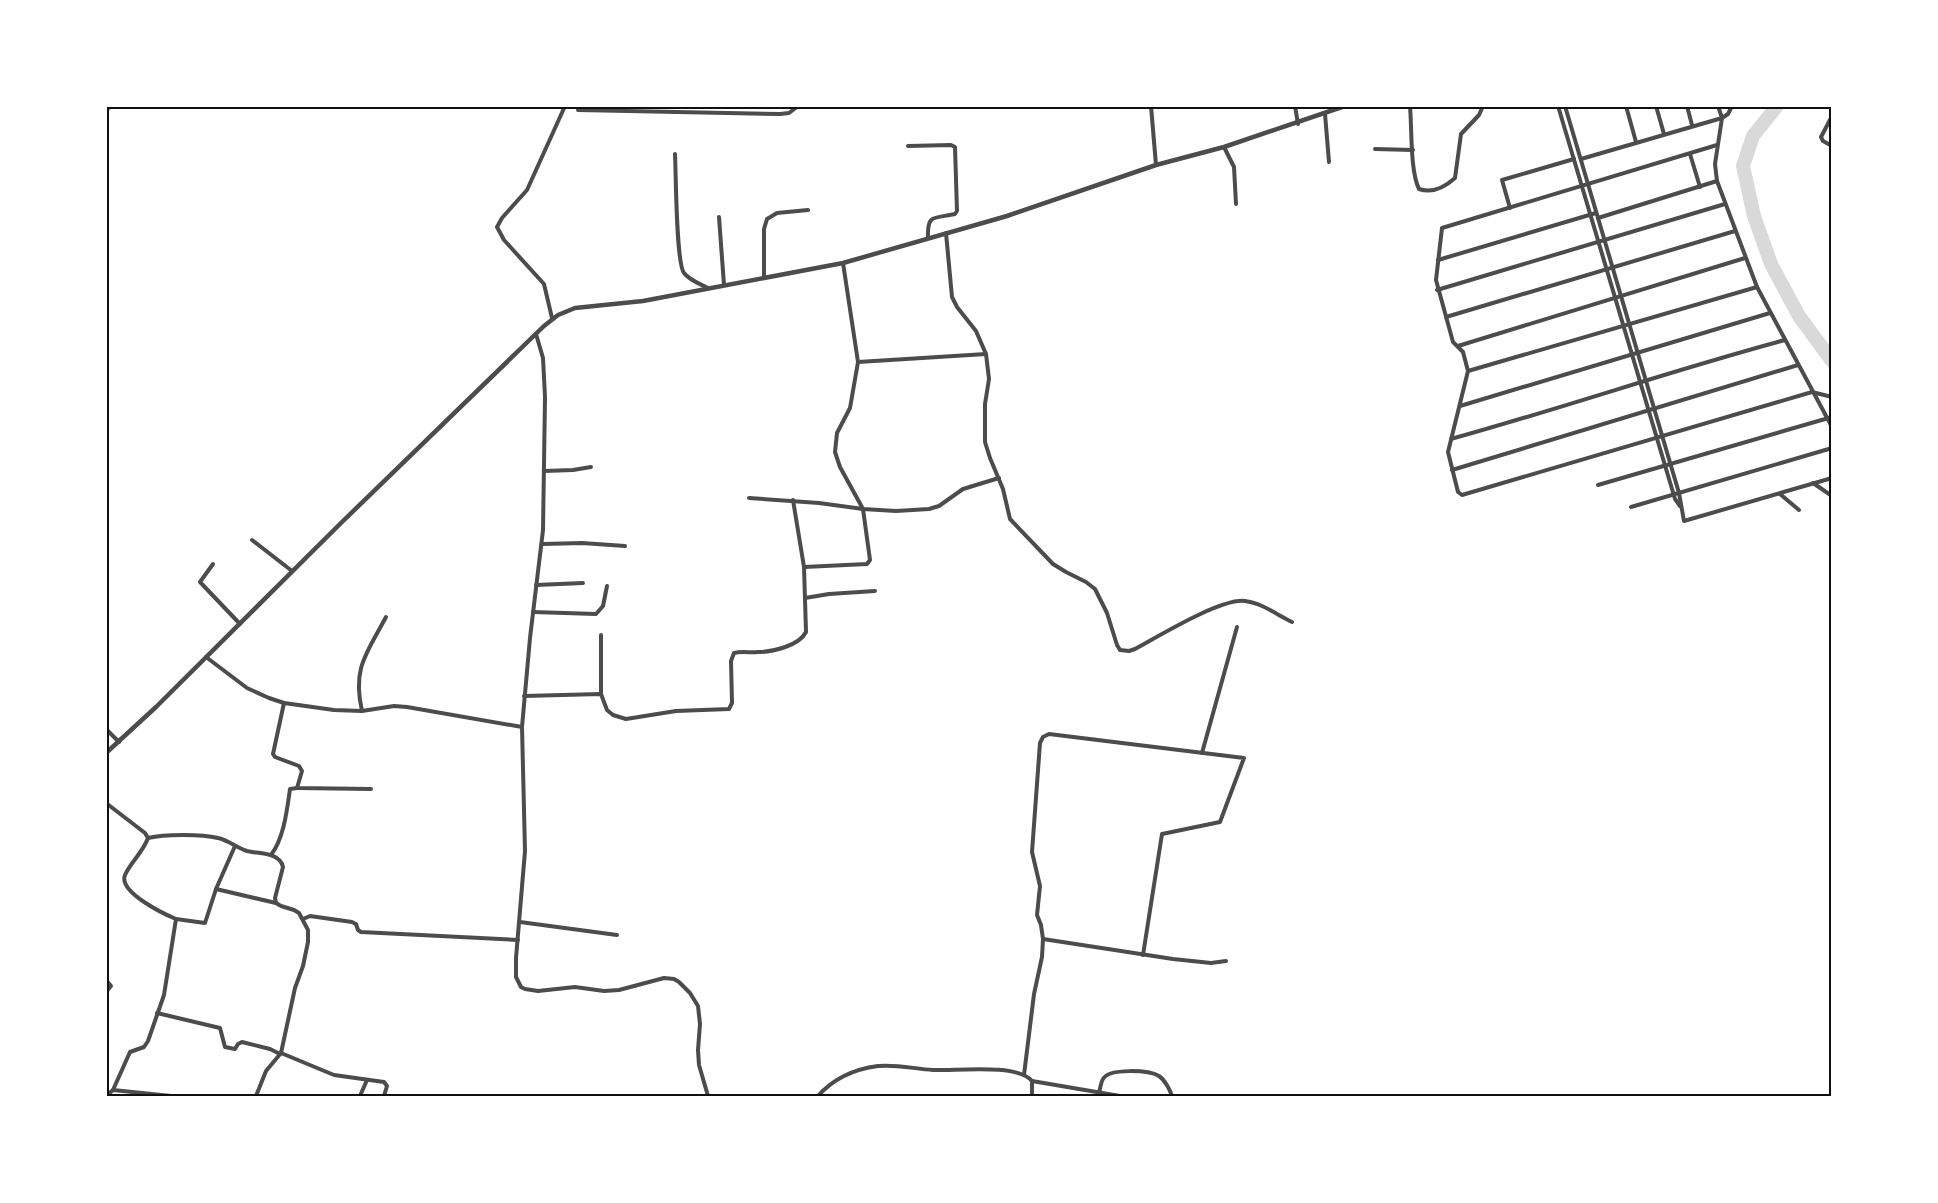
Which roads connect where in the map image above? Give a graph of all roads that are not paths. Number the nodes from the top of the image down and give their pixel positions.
1 (110, 106) edge
2 (565, 106) edge
3 (686, 106) edge
4 (714, 106) edge
5 (743, 106) edge
6 (772, 106) edge
7 (798, 106) edge
8 (1151, 106) edge
9 (1295, 106) edge
10 (1345, 106) edge
11 (1410, 106) edge
12 (1483, 106) edge
13 (1558, 106) edge
14 (1565, 106) edge
15 (1626, 106) edge
16 (1656, 106) edge
17 (1687, 106) edge
18 (1718, 106) edge
19 (1732, 106) edge
20 (600, 109) edge
21 (628, 109) edge
22 (657, 109) edge
23 (106, 111) edge
24 (578, 111) dead end
25 (686, 113) junction
26 (714, 113) junction
27 (743, 114) junction
28 (772, 114) junction
29 (1325, 114) junction
30 (1832, 116) edge
31 (1722, 118) junction
32 (1298, 124) junction
33 (1692, 125) junction
34 (1664, 134) junction
35 (1636, 142) junction
36 (908, 146) dead end
37 (1717, 146) junction
38 (1832, 146) edge
39 (1224, 147) junction
40 (1375, 149) dead end
41 (1413, 150) junction
42 (675, 154) dead end
43 (1690, 154) junction
44 (1574, 159) junction
45 (1581, 159) junction
46 (1329, 162) dead end
47 (1156, 165) junction
48 (1717, 182) junction
49 (1588, 184) junction
50 (1582, 186) junction
51 (1700, 187) junction
52 (1236, 204) dead end
53 (1725, 204) junction
54 (1510, 208) junction
55 (808, 210) dead end
56 (1590, 215) junction
57 (1597, 216) junction
58 (719, 218) dead end
59 (1735, 231) junction
60 (946, 233) junction
61 (928, 238) junction
62 (1604, 240) junction
63 (1598, 242) junction
64 (1745, 258) junction
65 (1438, 260) junction
66 (843, 263) junction
67 (1612, 268) junction
68 (1607, 270) junction
69 (764, 278) junction
70 (724, 285) junction
71 (1757, 287) junction
72 (708, 288) junction
73 (1437, 290) junction
74 (1621, 296) junction
75 (1615, 298) junction
76 (1770, 312) junction
77 (1446, 317) junction
78 (552, 318) junction
79 (1629, 324) junction
80 (1623, 326) junction
81 (536, 334) junction
82 (1785, 340) junction
83 (1458, 346) junction
84 (1637, 352) junction
85 (986, 354) junction
86 (1632, 354) junction
87 (858, 362) junction
88 (1798, 365) junction
89 (1468, 371) junction
90 (1643, 381) junction
91 (1812, 392) junction
92 (1832, 397) edge
93 (1459, 406) junction
94 (1651, 409) junction
95 (1832, 417) edge
96 (1826, 419) junction
97 (1832, 427) edge
98 (1659, 437) junction
99 (1450, 440) junction
100 (1832, 448) edge
101 (1668, 466) junction
102 (591, 467) dead end
103 (1452, 470) junction
104 (544, 471) junction
105 (999, 478) junction
106 (1832, 478) edge
107 (1813, 483) junction
108 (1598, 485) dead end
109 (1779, 493) junction
110 (1676, 494) junction
111 (1832, 496) edge
112 (749, 498) dead end
113 (793, 500) junction
114 (1631, 507) dead end
115 (863, 509) junction
116 (1799, 510) dead end
117 (252, 540) dead end
118 (543, 543) junction
119 (625, 546) dead end
120 (213, 564) dead end
121 (804, 567) junction
122 (292, 571) junction
123 (583, 583) dead end
124 (536, 585) junction
125 (607, 586) dead end
126 (875, 591) dead end
127 (805, 598) junction
128 (533, 612) junction
129 (386, 617) dead end
130 (1292, 621) dead end
131 (240, 624) junction
132 (1237, 627) dead end
133 (601, 635) dead end
134 (207, 657) junction
135 (601, 694) junction
136 (524, 696) junction
137 (284, 703) junction
138 (362, 711) junction
139 (522, 727) junction
140 (106, 729) edge
141 (118, 742) junction
142 (106, 753) edge
143 (1202, 753) junction
144 (297, 788) junction
145 (371, 789) dead end
146 (106, 803) edge
147 (148, 838) junction
148 (235, 846) junction
149 (271, 855) junction
150 (216, 889) junction
151 (276, 903) junction
152 (176, 919) junction
153 (303, 920) junction
154 (520, 922) junction
155 (617, 935) dead end
156 (1043, 939) junction
157 (518, 940) junction
158 (1143, 955) junction
159 (1226, 961) dead end
160 (106, 981) edge
161 (106, 992) edge
162 (158, 1013) junction
163 (280, 1053) junction
164 (1024, 1075) junction
165 (367, 1080) junction
166 (1032, 1081) junction
167 (112, 1090) junction
168 (1099, 1093) junction
169 (106, 1096) edge
170 (171, 1096) edge
171 (256, 1096) edge
172 (360, 1096) edge
173 (384, 1096) edge
174 (708, 1096) edge
175 (818, 1096) edge
176 (1032, 1096) edge
177 (1120, 1096) edge
178 (1172, 1096) edge

1 - 23 street
2 - 78 street
3 - 25 street
4 - 26 street
5 - 27 street
6 - 28 street
7 - 28 street
8 - 47 street
9 - 32 street
10 - 29 street
11 - 41 street
12 - 41 street
13 - 44 street
14 - 45 street
15 - 35 street
16 - 34 street
17 - 33 street
18 - 31 street
19 - 31 street
20 - 21 street
20 - 24 street
21 - 22 street
22 - 25 street
25 - 26 street
26 - 27 street
27 - 28 street
29 - 32 street
29 - 46 street
30 - 38 street
31 - 33 street
31 - 37 street
32 - 39 street
33 - 34 street
34 - 35 street
35 - 45 street
36 - 61 street
37 - 43 street
37 - 48 street
39 - 47 street
39 - 52 street
40 - 41 street
42 - 72 street
43 - 49 street
43 - 51 street
44 - 50 street
44 - 54 street
45 - 49 street
47 - 60 street
48 - 51 street
48 - 53 street
49 - 50 street
49 - 57 street
50 - 54 street
50 - 56 street
51 - 57 street
53 - 59 street
53 - 62 street
54 - 65 street
55 - 69 street
56 - 57 street
56 - 63 street
56 - 65 street
57 - 62 street
58 - 70 street
59 - 64 street
59 - 67 street
60 - 61 street
60 - 85 street
61 - 66 street
62 - 63 street
62 - 67 street
63 - 68 street
63 - 73 street
64 - 71 street
64 - 74 street
65 - 73 street
66 - 69 street
66 - 87 street
67 - 68 street
67 - 74 street
68 - 75 street
68 - 77 street
69 - 70 street
70 - 72 street
71 - 76 street
71 - 79 street
72 - 78 street
73 - 77 street
74 - 75 street
74 - 79 street
75 - 80 street
75 - 83 street
76 - 82 street
76 - 84 street
77 - 83 street
78 - 81 street
79 - 80 street
79 - 84 street
80 - 86 street
80 - 89 street
81 - 104 street
81 - 122 street
82 - 88 street
82 - 90 street
83 - 89 street
84 - 86 street
84 - 90 street
85 - 87 street
85 - 105 street
86 - 90 street
86 - 93 street
87 - 115 street
88 - 91 street
88 - 94 street
89 - 93 street
90 - 94 street
90 - 99 street
91 - 92 street
91 - 96 street
91 - 98 street
93 - 99 street
94 - 98 street
94 - 103 street
95 - 96 street
96 - 97 street
96 - 101 street
98 - 101 street
98 - 103 street
99 - 103 street
100 - 110 street
101 - 108 street
101 - 110 street
102 - 104 street
104 - 118 street
105 - 115 street
105 - 130 street
106 - 107 street
107 - 109 street
107 - 111 street
109 - 110 street
109 - 116 street
110 - 114 street
112 - 113 street
113 - 115 street
113 - 121 street
115 - 121 street
117 - 122 street
118 - 119 street
118 - 124 street
120 - 131 street
121 - 127 street
122 - 131 street
123 - 124 street
124 - 128 street
125 - 128 street
126 - 127 street
127 - 135 street
128 - 136 street
129 - 138 street
131 - 134 street
132 - 143 street
133 - 135 street
134 - 137 street
134 - 141 street
135 - 136 street
136 - 139 street
137 - 138 street
137 - 144 street
138 - 139 street
139 - 154 street
140 - 141 street
141 - 142 street
143 - 156 street
143 - 158 street
144 - 145 street
144 - 149 street
146 - 147 street
147 - 148 street
147 - 152 street
148 - 149 street
148 - 150 street
149 - 151 street
150 - 151 street
150 - 152 street
151 - 153 street
152 - 162 street
153 - 157 street
153 - 163 street
154 - 155 street
154 - 157 street
156 - 158 street
156 - 164 street
157 - 174 street
158 - 159 street
160 - 161 street
162 - 163 street
162 - 167 street
163 - 165 street
163 - 171 street
164 - 166 street
164 - 175 street
165 - 172 street
165 - 173 street
166 - 168 street
166 - 176 street
167 - 169 street
167 - 170 street
168 - 177 street
168 - 178 street

